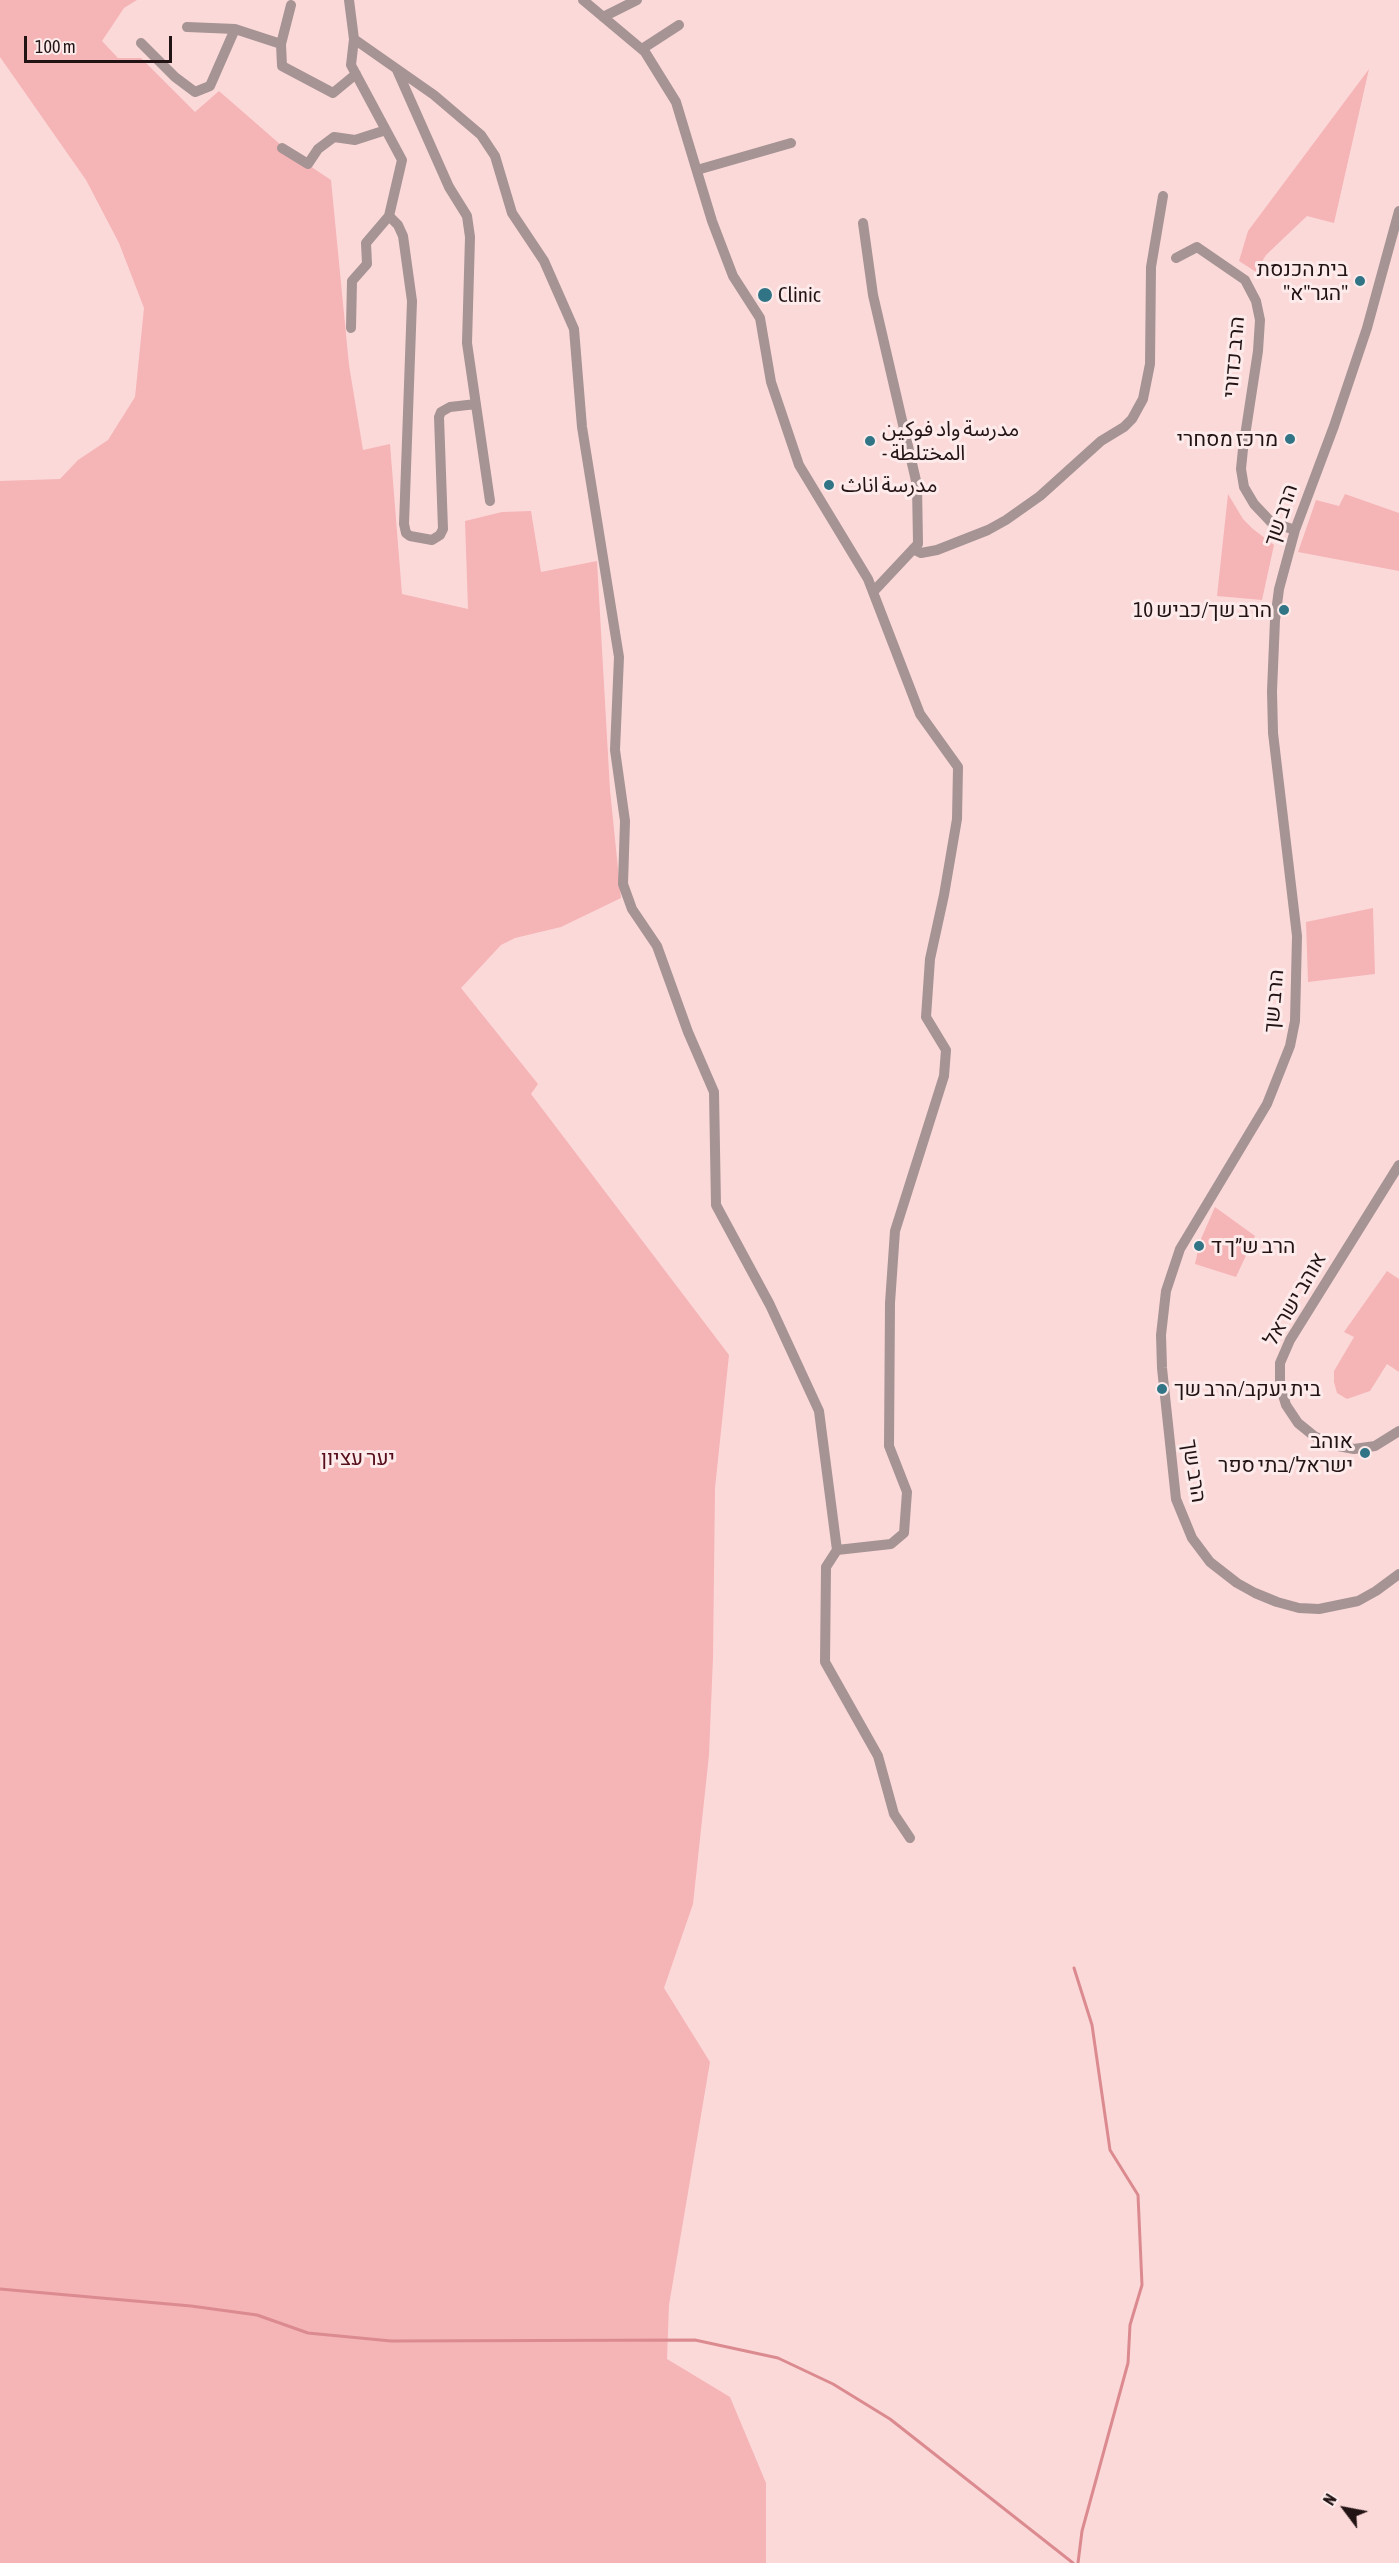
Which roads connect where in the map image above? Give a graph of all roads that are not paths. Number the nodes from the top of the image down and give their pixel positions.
1 (349, 0) edge
2 (583, 0) edge
3 (637, 0) edge
4 (291, 5) dead end
5 (603, 17) junction
6 (679, 25) dead end
7 (187, 27) dead end
8 (235, 29) junction
9 (354, 39) junction
10 (141, 44) dead end
11 (281, 44) junction
12 (642, 49) junction
13 (397, 70) junction
14 (356, 74) junction
15 (386, 130) junction
16 (791, 143) dead end
17 (282, 148) dead end
18 (697, 170) junction
19 (1163, 196) dead end
20 (1399, 212) edge
21 (389, 216) junction
22 (863, 223) dead end
23 (1176, 258) dead end
24 (351, 328) dead end
25 (476, 404) junction
26 (490, 501) dead end
27 (1295, 530) junction
28 (913, 549) junction
29 (873, 592) junction
30 (1399, 1166) edge
31 (1399, 1431) edge
32 (837, 1550) junction
33 (1399, 1574) edge
34 (909, 1838) dead end

1 - 9 street
2 - 5 street
3 - 5 street
4 - 11 street
5 - 12 street
6 - 12 street
7 - 8 street
8 - 10 street
8 - 11 street
9 - 13 street
9 - 14 street
11 - 14 street
12 - 18 street
13 - 25 street
13 - 32 street
14 - 15 street
15 - 17 street
15 - 21 street
16 - 18 street
18 - 29 street
19 - 28 street
20 - 27 street, הרב שך
21 - 24 street
21 - 25 street
22 - 28 street
23 - 27 street, הרב כדורי
25 - 26 street
27 - 33 street, הרב שך
28 - 29 street
29 - 32 street
30 - 31 street, אוהב ישראל
32 - 34 street

